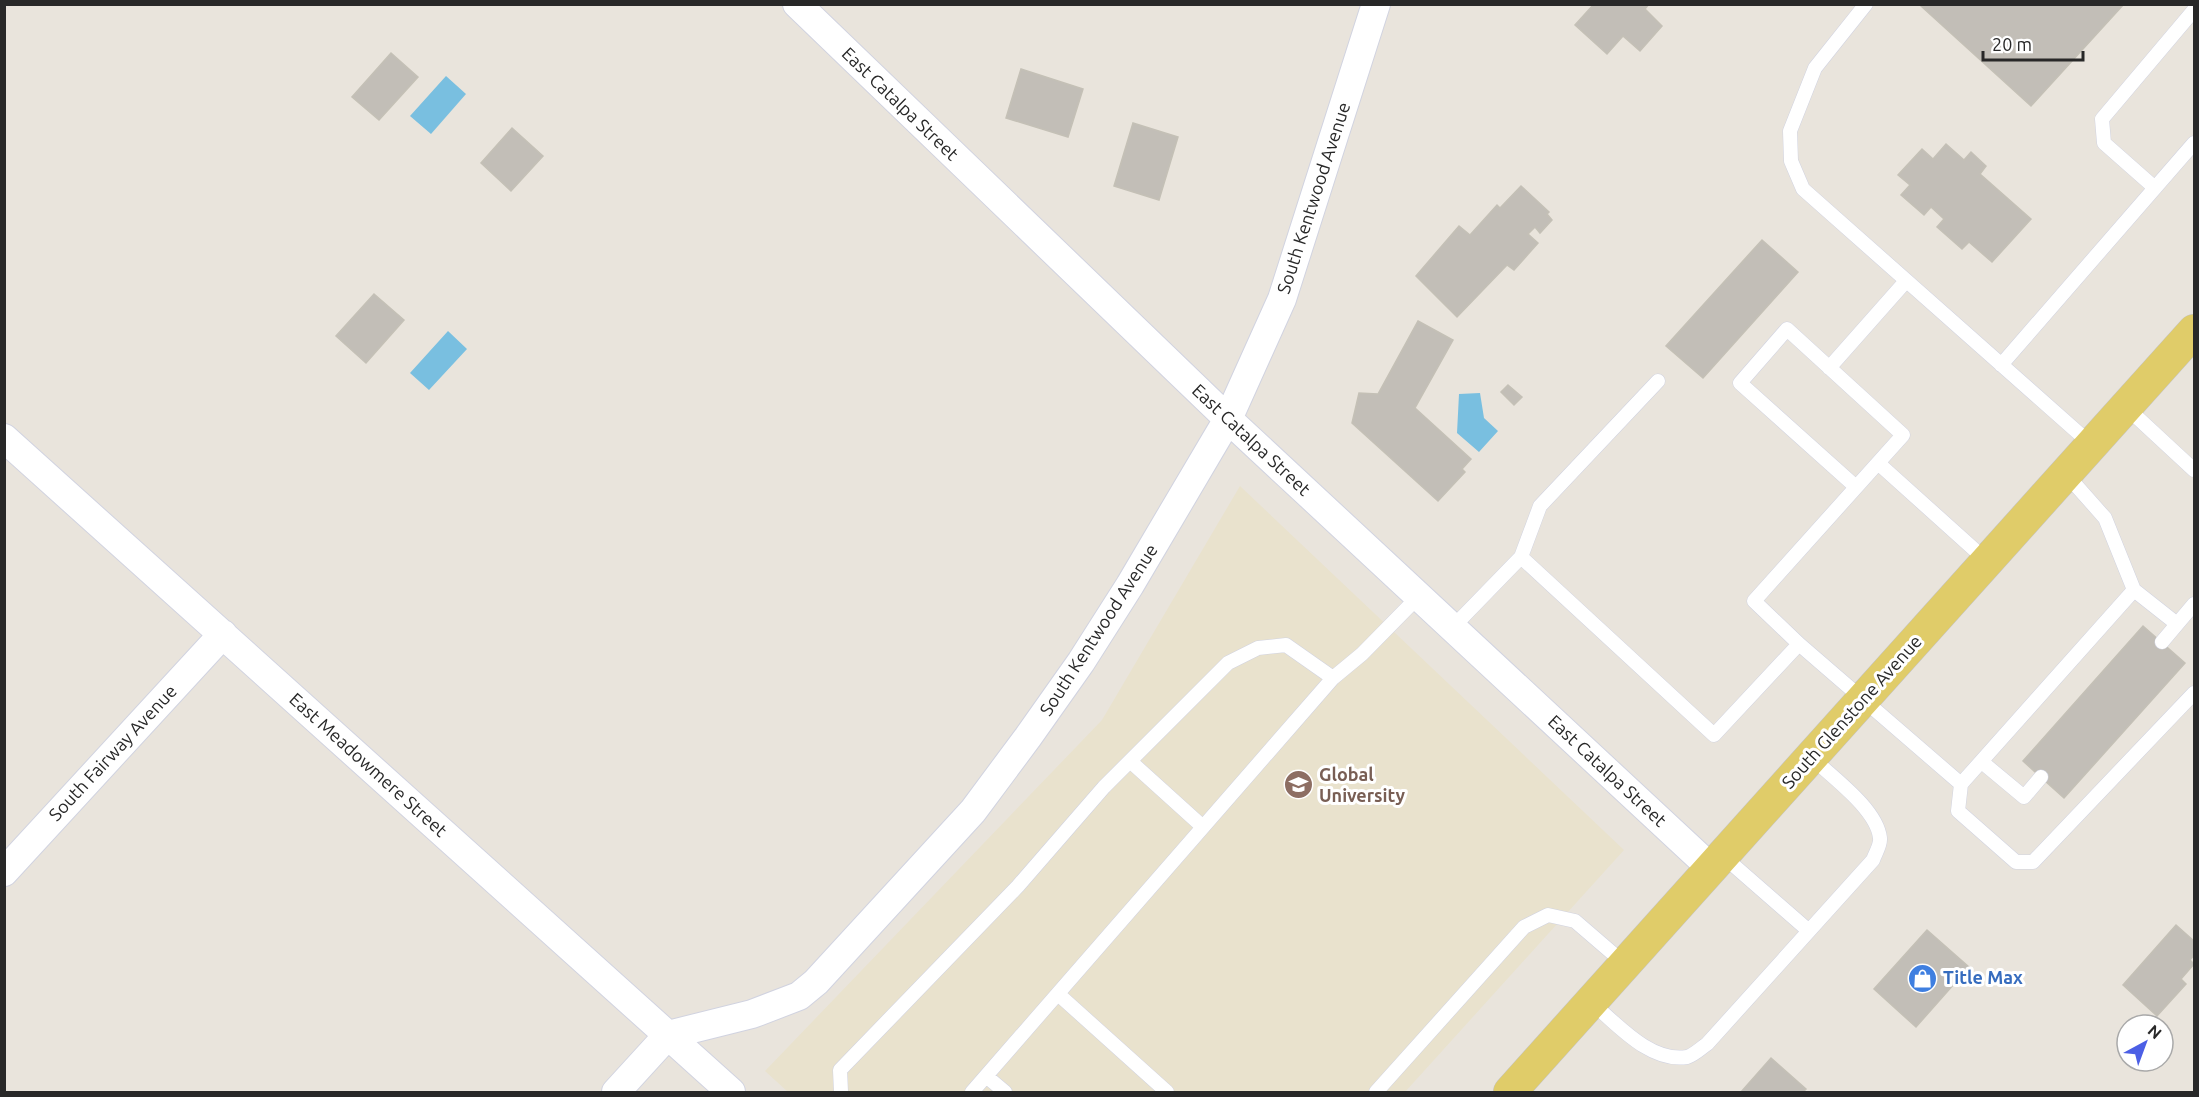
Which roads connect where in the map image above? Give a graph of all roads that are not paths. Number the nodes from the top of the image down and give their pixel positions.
1 (797, 4) edge
2 (1376, 4) edge
3 (1866, 4) edge
4 (2194, 10) edge
5 (2194, 143) edge
6 (2155, 188) junction
7 (1906, 280) junction
8 (2194, 331) edge
9 (2001, 365) junction
10 (1829, 368) junction
11 (1658, 381) dead end
12 (2126, 407) junction
13 (1228, 419) junction
14 (4, 438) edge
15 (2092, 445) junction
16 (1878, 463) junction
17 (2194, 470) edge
18 (2066, 474) junction
19 (1856, 488) junction
20 (1521, 557) junction
21 (1987, 561) junction
22 (2134, 590) junction
23 (1419, 596) junction
24 (2194, 604) edge
25 (2177, 624) junction
26 (1453, 627) junction
27 (223, 634) junction
28 (2162, 642) dead end
29 (1799, 644) junction
30 (1333, 678) junction
31 (2194, 693) edge
32 (1863, 699) junction
33 (1811, 757) junction
34 (1130, 761) junction
35 (1982, 762) junction
36 (2041, 777) dead end
37 (1961, 784) junction
38 (1203, 827) junction
39 (1717, 862) junction
40 (4, 872) edge
41 (1809, 931) junction
42 (1625, 964) junction
43 (1058, 994) junction
44 (1591, 1002) junction
45 (668, 1035) junction
46 (986, 1076) junction
47 (616, 1092) edge
48 (731, 1092) edge
49 (842, 1092) edge
50 (972, 1092) edge
51 (1005, 1092) edge
52 (1167, 1092) edge
53 (1376, 1092) edge
54 (1510, 1092) edge

1 - 13 street, East Catalpa Street
2 - 13 street, South Kentwood Avenue
3 - 7 lane
4 - 6 lane
5 - 6 lane
6 - 9 lane
7 - 9 lane
7 - 10 lane
8 - 12 main road, South Glenstone Avenue
9 - 15 lane
10 - 16 lane
10 - 19 lane
11 - 20 lane
12 - 15 main road, South Glenstone Avenue
12 - 17 lane
13 - 23 street, East Catalpa Street
13 - 45 street, South Kentwood Avenue
14 - 27 street, East Meadowmere Street
15 - 18 main road, South Glenstone Avenue
16 - 19 lane
16 - 21 lane
18 - 21 main road, South Glenstone Avenue
18 - 22 lane
19 - 29 lane
20 - 26 lane
20 - 29 lane
21 - 32 main road, South Glenstone Avenue
22 - 25 lane
22 - 35 lane
23 - 26 street, East Catalpa Street
23 - 30 lane
24 - 25 lane
25 - 28 lane
26 - 39 street, East Catalpa Street
27 - 40 street, South Fairway Avenue
27 - 45 street, East Meadowmere Street
29 - 32 lane
30 - 34 lane
30 - 38 lane
31 - 37 lane
32 - 33 main road, South Glenstone Avenue
32 - 37 lane
33 - 39 main road, South Glenstone Avenue
33 - 41 lane
34 - 38 lane
34 - 49 lane
35 - 36 lane
35 - 37 lane
38 - 43 lane
39 - 41 lane
39 - 42 main road, South Glenstone Avenue
41 - 44 lane
42 - 44 main road, South Glenstone Avenue
42 - 53 lane
43 - 46 lane
43 - 52 lane
44 - 54 main road, South Glenstone Avenue
45 - 47 street
45 - 48 street, East Meadowmere Street
46 - 50 lane
46 - 51 lane

